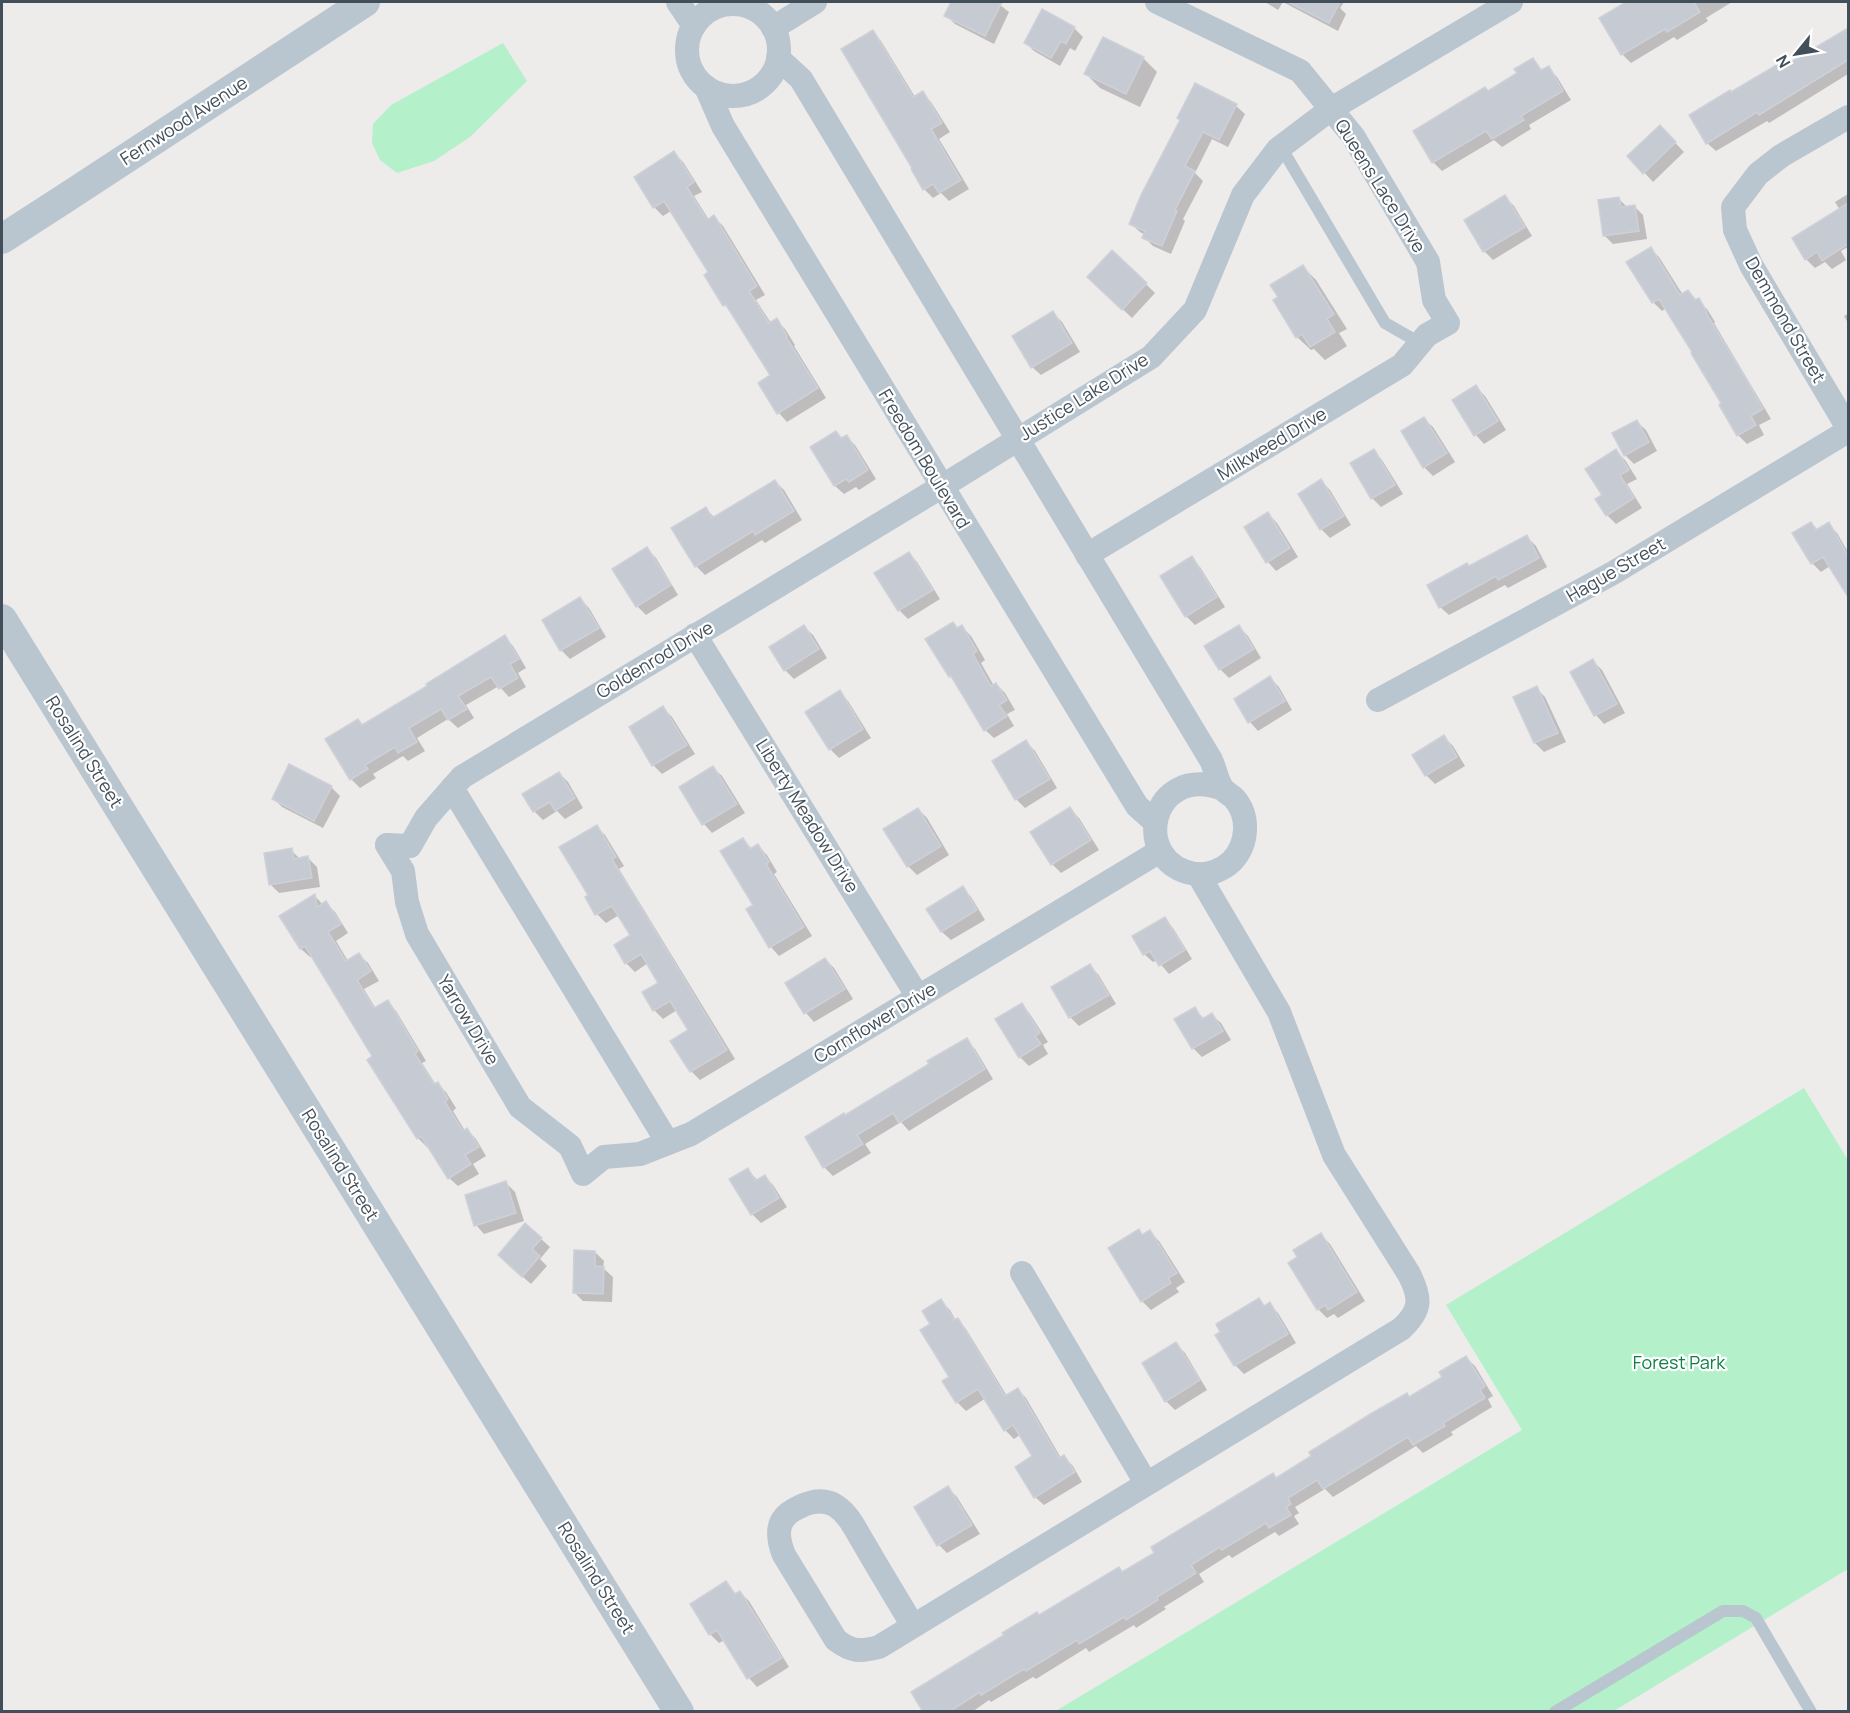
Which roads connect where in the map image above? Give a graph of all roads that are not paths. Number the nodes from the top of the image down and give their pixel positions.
1 (365, 2) edge
2 (678, 2) edge
3 (815, 2) edge
4 (1157, 2) edge
5 (1511, 2) edge
6 (721, 3) edge
7 (694, 26) junction
8 (773, 28) junction
9 (778, 58) junction
10 (706, 87) junction
11 (1331, 109) junction
12 (1848, 117) edge
13 (1281, 147) junction
14 (2, 238) edge
15 (1448, 323) joint
16 (1420, 343) junction
17 (1848, 430) edge
18 (1017, 439) junction
19 (941, 487) junction
20 (1087, 555) junction
21 (2, 619) edge
22 (695, 635) junction
23 (1378, 700) dead end
24 (452, 788) junction
25 (1223, 789) junction
26 (1155, 822) junction
27 (387, 844) joint
28 (1160, 851) junction
29 (1198, 874) junction
30 (918, 997) junction
31 (668, 1143) junction
32 (583, 1174) joint
33 (1022, 1273) dead end
34 (1146, 1483) junction
35 (913, 1626) junction
36 (679, 1712) edge
37 (1555, 1712) edge
38 (1811, 1712) edge

1 - 14 street, Fernwood Avenue
2 - 7 street
3 - 8 street
4 - 11 street, Queens Lace Drive
5 - 11 street, Justice Lake Drive
6 - 7 street
6 - 8 street
7 - 10 street
8 - 9 street
9 - 10 street
9 - 18 street
10 - 19 street, Freedom Boulevard
11 - 13 street, Justice Lake Drive
11 - 15 street, Queens Lace Drive
12 - 17 street, Demmond Street
13 - 16 lane
13 - 18 street, Justice Lake Drive
15 - 16 street, Milkweed Drive
16 - 20 street, Milkweed Drive
17 - 23 street, Hague Street
18 - 19 street, Justice Lake Drive
18 - 20 street
19 - 22 street, Goldenrod Drive
19 - 26 street, Freedom Boulevard
20 - 25 street
21 - 36 street, Rosalind Street
22 - 24 street, Goldenrod Drive
22 - 30 street, Liberty Meadow Drive
24 - 27 street, Goldenrod Drive
24 - 31 street
25 - 26 street
25 - 29 street
26 - 28 street
27 - 32 street, Yarrow Drive
28 - 29 street
28 - 30 street, Cornflower Drive
29 - 34 street
30 - 31 street, Cornflower Drive
31 - 32 street, Cornflower Drive
33 - 34 street
34 - 35 street
35 - 35 street
37 - 38 lane

